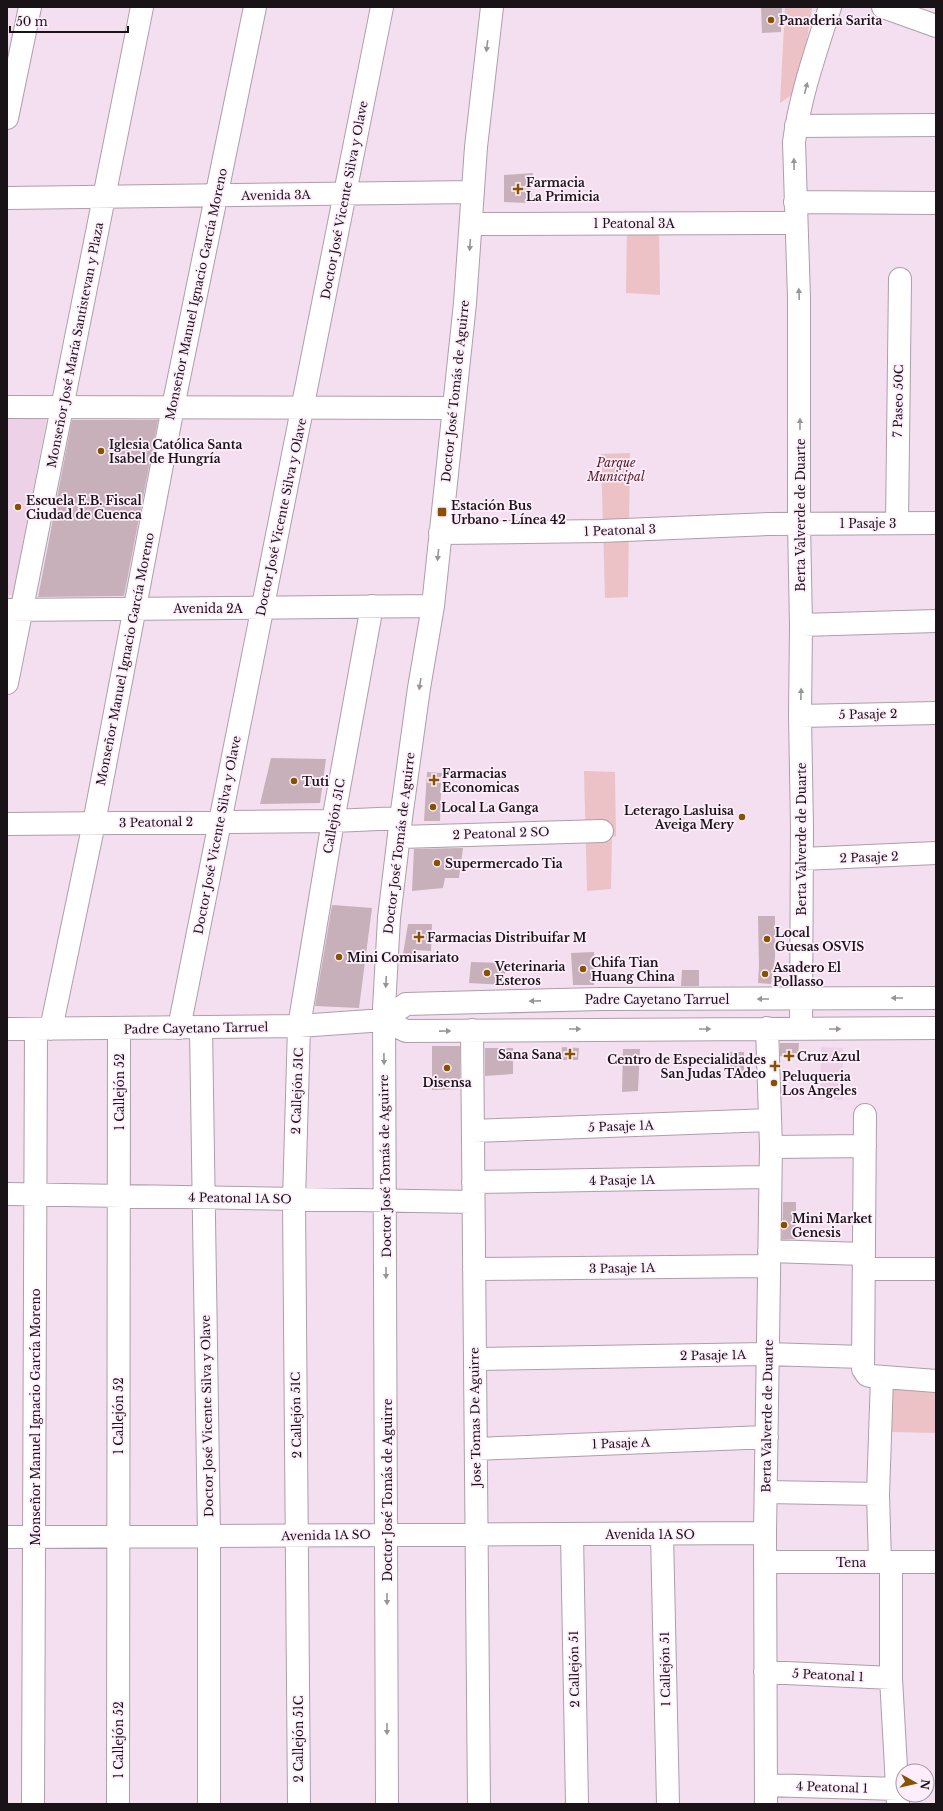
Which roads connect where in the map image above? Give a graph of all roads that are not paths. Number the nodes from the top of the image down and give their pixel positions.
1 (30, 7) edge
2 (142, 7) edge
3 (255, 7) edge
4 (382, 7) edge
5 (492, 7) edge
6 (830, 7) edge
7 (883, 7) edge
8 (936, 26) edge
9 (7, 118) edge
10 (936, 124) edge
11 (796, 126) junction
12 (473, 192) junction
13 (344, 194) junction
14 (216, 196) junction
15 (105, 197) junction
16 (7, 198) edge
17 (795, 202) junction
18 (936, 203) edge
19 (796, 223) junction
20 (471, 224) junction
21 (900, 279) dead end
22 (62, 406) junction
23 (7, 407) edge
24 (173, 407) junction
25 (303, 408) junction
26 (453, 408) junction
27 (897, 523) junction
28 (936, 523) edge
29 (799, 524) junction
30 (440, 533) junction
31 (372, 606) junction
32 (433, 606) junction
33 (262, 607) junction
34 (134, 608) junction
35 (15, 610) edge
36 (936, 622) edge
37 (801, 626) junction
38 (7, 683) edge
39 (936, 713) edge
40 (800, 716) junction
41 (333, 821) junction
42 (219, 822) junction
43 (94, 823) junction
44 (7, 824) edge
45 (400, 827) junction
46 (602, 831) dead end
47 (936, 853) edge
48 (802, 859) junction
49 (936, 998) edge
50 (802, 999) junction
51 (384, 1020) junction
52 (299, 1026) junction
53 (119, 1028) junction
54 (179, 1028) junction
55 (202, 1028) junction
56 (767, 1028) junction
57 (936, 1028) edge
58 (7, 1029) edge
59 (43, 1029) junction
60 (801, 1029) junction
61 (472, 1030) junction
62 (865, 1115) dead end
63 (770, 1120) junction
64 (473, 1132) junction
65 (865, 1146) junction
66 (771, 1147) junction
67 (770, 1177) junction
68 (473, 1192) junction
69 (7, 1194) edge
70 (35, 1194) junction
71 (118, 1196) junction
72 (204, 1198) junction
73 (294, 1200) junction
74 (386, 1201) junction
75 (769, 1259) junction
76 (865, 1261) junction
77 (474, 1269) junction
78 (936, 1269) edge
79 (767, 1354) junction
80 (863, 1357) junction
81 (475, 1359) junction
82 (882, 1378) junction
83 (936, 1381) edge
84 (767, 1437) junction
85 (476, 1449) junction
86 (766, 1492) junction
87 (878, 1494) junction
88 (765, 1533) junction
89 (388, 1534) junction
90 (572, 1534) junction
91 (662, 1534) junction
92 (476, 1535) junction
93 (209, 1536) junction
94 (298, 1536) junction
95 (7, 1537) edge
96 (34, 1537) junction
97 (118, 1537) junction
98 (766, 1562) junction
99 (885, 1562) junction
100 (936, 1562) edge
101 (765, 1672) junction
102 (891, 1678) junction
103 (896, 1763) edge
104 (766, 1795) edge
105 (895, 1796) edge
106 (33, 1804) edge
107 (118, 1804) edge
108 (209, 1804) edge
109 (299, 1804) edge
110 (387, 1804) edge
111 (479, 1804) edge
112 (577, 1804) edge
113 (668, 1804) edge

1 - 9 street
2 - 15 street, Monseñor José María Santistevan y Plaza
3 - 14 street, Monseñor Manuel Ignacio García Moreno
4 - 13 street, Doctor José Vicente Silva y Olave
5 -> 12 street, Doctor José Tomás de Aguirre
11 -> 6 street, Berta Valverde de Duarte
7 - 8 street
10 - 11 street
17 -> 11 street, Berta Valverde de Duarte
12 - 13 street, Avenida 3A
12 - 20 street, Doctor José Tomás de Aguirre
13 - 14 street, Avenida 3A
13 - 25 street, Doctor José Vicente Silva y Olave
14 - 15 street, Avenida 3A
14 - 24 street, Monseñor Manuel Ignacio García Moreno
15 - 16 street, Avenida 3A
15 - 22 street, Monseñor José María Santistevan y Plaza
17 - 18 street
17 - 19 street, Berta Valverde de Duarte
19 - 20 street, 1 Peatonal 3A
29 -> 19 street, Berta Valverde de Duarte
20 -> 26 street, Doctor José Tomás de Aguirre
21 - 27 street, 7 Paseo 50C
22 - 23 street
22 - 24 street
22 - 35 street, Monseñor José María Santistevan y Plaza
24 - 25 street
24 - 34 street, Monseñor Manuel Ignacio García Moreno
25 - 26 street
25 - 33 street, Doctor José Vicente Silva y Olave
26 - 30 street, Doctor José Tomás de Aguirre
27 - 28 street, 1 Pasaje 3
27 - 29 street, 1 Pasaje 3
29 - 30 street, 1 Peatonal 3
29 - 37 street, Berta Valverde de Duarte
30 -> 32 street, Doctor José Tomás de Aguirre
31 - 32 street, Avenida 2A
31 - 33 street, Avenida 2A
31 - 41 street, Callejón 51C
32 -> 45 street, Doctor José Tomás de Aguirre
33 - 34 street, Avenida 2A
33 - 42 street, Doctor José Vicente Silva y Olave
34 - 35 street, Avenida 2A
34 - 43 street, Monseñor Manuel Ignacio García Moreno
35 - 38 street, Monseñor José María Santistevan y Plaza
36 - 37 street
40 -> 37 street, Berta Valverde de Duarte
39 - 40 street, 5 Pasaje 2
40 - 48 street, Berta Valverde de Duarte
41 - 42 street, 3 Peatonal 2
41 - 45 street, 3 Peatonal 2
41 - 52 street, Callejón 51C
42 - 43 street, 3 Peatonal 2
42 - 54 street, Doctor José Vicente Silva y Olave
43 - 44 street, 3 Peatonal 2
43 - 59 street, Monseñor Manuel Ignacio García Moreno
45 - 46 street, 2 Peatonal 2 SO
45 -> 51 street, Doctor José Tomás de Aguirre
47 - 48 street, 2 Pasaje 2
48 - 50 street, Berta Valverde de Duarte
49 -> 50 street, Padre Cayetano Tarruel
50 -> 51 street, Padre Cayetano Tarruel
50 - 60 street, Berta Valverde de Duarte
51 - 52 street, Padre Cayetano Tarruel
51 -> 61 street
51 -> 74 street, Doctor José Tomás de Aguirre
52 - 55 street, Padre Cayetano Tarruel
52 - 73 street, 2 Callejón 51C
53 - 54 street, Padre Cayetano Tarruel
53 - 59 street, Padre Cayetano Tarruel
53 - 71 street, 1 Callejón 52
54 - 55 street, Padre Cayetano Tarruel
55 - 72 street, Doctor José Vicente Silva y Olave
56 - 60 street
61 -> 56 street
56 - 63 street, Berta Valverde de Duarte
60 -> 57 street
58 - 59 street, Padre Cayetano Tarruel
59 - 70 street, Monseñor Manuel Ignacio García Moreno
61 - 64 street, Jose Tomas De Aguirre
62 - 65 street
63 - 64 street, 5 Pasaje 1A
63 - 66 street, Berta Valverde de Duarte
64 - 68 street, Jose Tomas De Aguirre
65 - 66 street
65 - 76 street
66 - 67 street, Berta Valverde de Duarte
67 - 68 street, 4 Pasaje 1A
67 - 75 street, Berta Valverde de Duarte
68 - 74 street, 4 Peatonal 1A SO
68 - 77 street, Jose Tomas De Aguirre
69 - 70 street, 4 Peatonal 1A SO
70 - 71 street, 4 Peatonal 1A SO
70 - 96 street, Monseñor Manuel Ignacio García Moreno
71 - 72 street, 4 Peatonal 1A SO
71 - 97 street, 1 Callejón 52
72 - 73 street, 4 Peatonal 1A SO
72 - 93 street, Doctor José Vicente Silva y Olave
73 - 74 street, 4 Peatonal 1A SO
73 - 94 street, 2 Callejón 51C
74 -> 89 street, Doctor José Tomás de Aguirre
75 - 76 street, 3 Pasaje 1A
75 - 77 street, 3 Pasaje 1A
75 - 79 street, Berta Valverde de Duarte
76 - 78 street
76 - 80 street
77 - 81 street, Jose Tomas De Aguirre
79 - 80 street, 2 Pasaje 1A
79 - 81 street, 2 Pasaje 1A
79 - 84 street, Berta Valverde de Duarte
80 - 82 street
81 - 85 street, Jose Tomas De Aguirre
82 - 83 street
82 - 87 street
84 - 85 street, 1 Pasaje A
84 - 86 street, Berta Valverde de Duarte
85 - 92 street, Jose Tomas De Aguirre
86 - 87 street
86 - 88 street, Berta Valverde de Duarte
87 - 99 street
88 - 91 street, Avenida 1A SO
88 - 98 street, Berta Valverde de Duarte
89 - 92 street, Avenida 1A SO
89 - 94 street, Avenida 1A SO
89 -> 110 street, Doctor José Tomás de Aguirre
90 - 91 street, Avenida 1A SO
90 - 92 street, Avenida 1A SO
90 - 112 street, 2 Callejón 51
91 - 113 street, 1 Callejón 51
92 - 111 street, Jose Tomas De Aguirre
93 - 94 street, Avenida 1A SO
93 - 97 street, Avenida 1A SO
93 - 108 street, Doctor José Vicente Silva y Olave
94 - 109 street, 2 Callejón 51C
95 - 96 street, Avenida 1A SO
96 - 97 street, Avenida 1A SO
96 - 106 street, Monseñor Manuel Ignacio García Moreno
97 - 107 street, 1 Callejón 52
98 - 99 street, Tena
98 - 101 street, Berta Valverde de Duarte
99 - 100 street, Tena
99 - 102 street
101 - 102 street, 5 Peatonal 1
101 - 104 street, Berta Valverde de Duarte
102 - 103 street
104 - 105 street, 4 Peatonal 1

